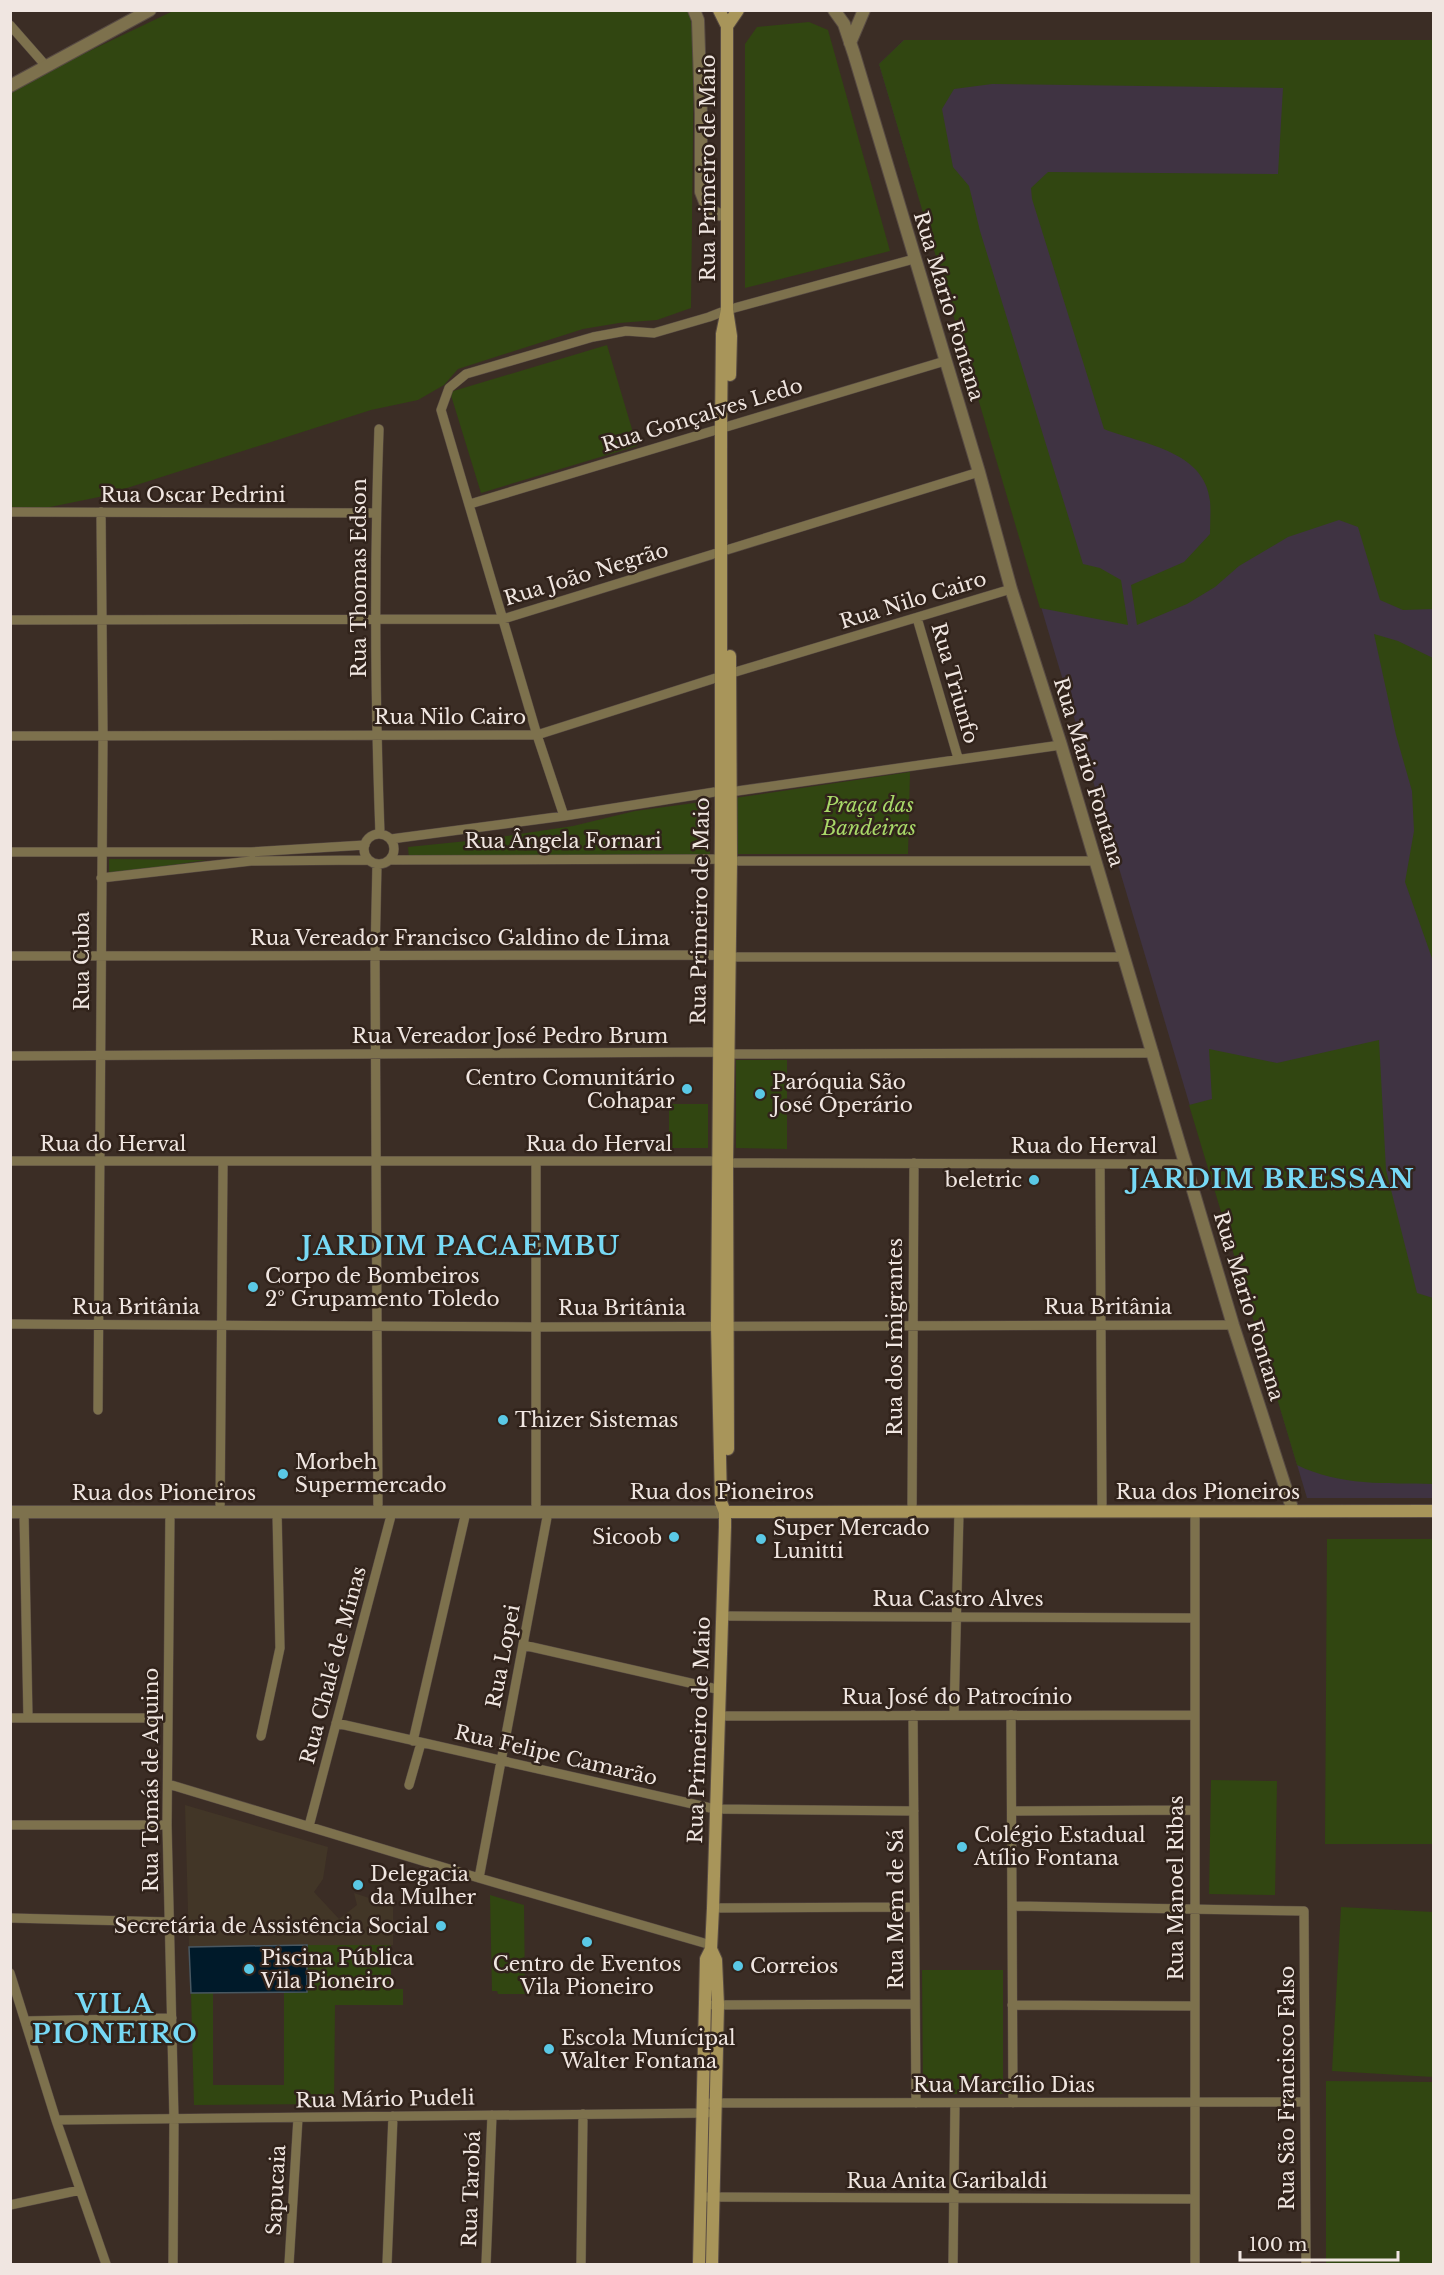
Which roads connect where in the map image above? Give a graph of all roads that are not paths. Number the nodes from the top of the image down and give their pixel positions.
1 (694, 10) edge
2 (719, 10) edge
3 (738, 10) edge
4 (834, 10) edge
5 (864, 10) edge
6 (149, 11) edge
7 (10, 25) edge
8 (727, 26) junction
9 (850, 43) junction
10 (46, 66) junction
11 (10, 86) edge
12 (727, 215) junction
13 (914, 259) junction
14 (727, 310) junction
15 (945, 361) junction
16 (725, 427) junction
17 (379, 429) dead end
18 (979, 472) junction
19 (470, 504) junction
20 (10, 512) edge
21 (101, 512) junction
22 (376, 513) junction
23 (726, 550) junction
24 (1011, 589) junction
25 (917, 618) junction
26 (101, 619) junction
27 (10, 620) edge
28 (376, 620) junction
29 (503, 620) junction
30 (726, 676) junction
31 (376, 735) junction
32 (537, 735) junction
33 (10, 736) edge
34 (102, 736) junction
35 (1061, 745) junction
36 (958, 758) junction
37 (725, 791) junction
38 (564, 816) junction
39 (380, 834) junction
40 (391, 839) junction
41 (365, 845) junction
42 (10, 852) edge
43 (102, 852) junction
44 (251, 857) junction
45 (390, 860) junction
46 (726, 860) junction
47 (1096, 861) junction
48 (373, 862) junction
49 (101, 878) junction
50 (10, 956) edge
51 (100, 956) junction
52 (724, 956) junction
53 (375, 957) junction
54 (1125, 957) junction
55 (723, 1053) junction
56 (1154, 1053) junction
57 (376, 1055) junction
58 (10, 1056) edge
59 (100, 1056) junction
60 (10, 1161) edge
61 (99, 1161) junction
62 (223, 1162) junction
63 (376, 1162) junction
64 (536, 1162) junction
65 (722, 1162) junction
66 (914, 1163) junction
67 (1100, 1164) junction
68 (1186, 1164) junction
69 (10, 1324) edge
70 (98, 1324) junction
71 (221, 1325) junction
72 (722, 1325) junction
73 (913, 1325) junction
74 (1100, 1325) junction
75 (1233, 1325) junction
76 (377, 1326) junction
77 (536, 1327) junction
78 (98, 1410) dead end
79 (1196, 1511) junction
80 (1293, 1511) junction
81 (1434, 1511) edge
82 (10, 1512) edge
83 (24, 1512) junction
84 (170, 1512) junction
85 (220, 1512) junction
86 (277, 1512) junction
87 (378, 1512) junction
88 (392, 1512) junction
89 (466, 1512) junction
90 (542, 1512) junction
91 (724, 1512) junction
92 (912, 1512) junction
93 (959, 1512) junction
94 (1102, 1512) junction
95 (723, 1616) junction
96 (956, 1617) junction
97 (1194, 1618) junction
98 (523, 1645) junction
99 (721, 1690) junction
100 (913, 1715) junction
101 (954, 1715) junction
102 (1011, 1715) junction
103 (1194, 1715) junction
104 (720, 1716) junction
105 (10, 1718) edge
106 (28, 1718) junction
107 (168, 1718) junction
108 (336, 1723) junction
109 (261, 1736) dead end
110 (417, 1742) junction
111 (501, 1761) junction
112 (168, 1784) junction
113 (409, 1785) dead end
114 (716, 1809) junction
115 (1194, 1810) junction
116 (914, 1811) junction
117 (1012, 1811) junction
118 (10, 1825) edge
119 (167, 1825) junction
120 (309, 1826) junction
121 (478, 1878) junction
122 (1012, 1906) junction
123 (914, 1907) junction
124 (713, 1908) junction
125 (1194, 1909) junction
126 (10, 1918) edge
127 (169, 1922) junction
128 (711, 1947) junction
129 (10, 1973) edge
130 (915, 2004) junction
131 (712, 2005) junction
132 (1012, 2005) junction
133 (1195, 2006) junction
134 (172, 2018) junction
135 (26, 2021) junction
136 (1305, 2102) junction
137 (916, 2103) junction
138 (955, 2103) junction
139 (1013, 2103) junction
140 (1194, 2103) junction
141 (708, 2108) junction
142 (583, 2114) junction
143 (492, 2115) junction
144 (393, 2116) junction
145 (298, 2118) junction
146 (174, 2119) junction
147 (56, 2120) junction
148 (80, 2190) junction
149 (700, 2196) junction
150 (714, 2197) junction
151 (953, 2199) junction
152 (1194, 2199) junction
153 (10, 2205) edge
154 (106, 2265) edge
155 (173, 2265) edge
156 (289, 2265) edge
157 (387, 2265) edge
158 (486, 2265) edge
159 (581, 2265) edge
160 (699, 2265) edge
161 (712, 2265) edge
162 (953, 2265) edge
163 (1195, 2265) edge
164 (1306, 2265) edge

1 - 12 street
2 - 8 main road, Rua Primeiro de Maio
3 - 8 main road, Rua Primeiro de Maio
4 - 9 street, Rua Mario Fontana
5 - 9 street
6 - 10 street
7 - 10 street
8 - 12 main road, Rua Primeiro de Maio
9 - 13 street, Rua Mario Fontana
10 - 11 street
12 - 14 main road, Rua Primeiro de Maio
13 - 14 street
13 - 15 street, Rua Mario Fontana
14 - 16 main road, Rua Primeiro de Maio
14 - 19 street
15 - 16 street, Rua Gonçalves Ledo
15 - 18 street, Rua Mario Fontana
16 - 19 street, Rua Gonçalves Ledo
16 - 23 main road, Rua Primeiro de Maio
17 - 22 street, Rua Thomas Edson
18 - 23 street, Rua João Negrão
18 - 24 street, Rua Mario Fontana
19 - 29 street
20 - 21 street, Rua Oscar Pedrini
21 - 22 street, Rua Oscar Pedrini
21 - 26 street, Rua Cuba
22 - 28 street, Rua Thomas Edson
23 - 29 street, Rua João Negrão
23 - 30 main road, Rua Primeiro de Maio
24 - 25 street, Rua Nilo Cairo
24 - 35 street, Rua Mario Fontana
25 - 30 street, Rua Nilo Cairo
25 - 36 street, Rua Triunfo
26 - 27 street, Rua João Negrão
26 - 28 street, Rua João Negrão
26 - 34 street, Rua Cuba
28 - 29 street, Rua João Negrão
28 - 31 street, Rua Thomas Edson
29 - 32 street
30 - 32 street, Rua Nilo Cairo
30 - 37 main road, Rua Primeiro de Maio
31 - 32 street, Rua Nilo Cairo
31 - 34 street, Rua Nilo Cairo
31 - 39 street, Rua Thomas Edson
32 - 38 street
33 - 34 street, Rua Nilo Cairo
34 - 43 street, Rua Cuba
35 - 36 street
35 - 47 street, Rua Mario Fontana
36 - 37 street
37 - 38 street
37 - 46 main road, Rua Primeiro de Maio
38 - 40 street
39 - 40 street
39 - 41 street
40 - 45 street
41 - 44 street
41 - 48 street
42 - 43 street
43 - 44 street
43 - 49 street, Rua Cuba
44 - 48 street
44 - 49 street
45 - 46 street, Rua Ângela Fornari
45 - 48 street
46 - 47 street, Rua Ângela Fornari
46 - 52 main road, Rua Primeiro de Maio
47 - 54 street, Rua Mario Fontana
48 - 53 street
49 - 51 street, Rua Cuba
50 - 51 street, Rua Vereador Francisco Galdino de Lima
51 - 53 street, Rua Vereador Francisco Galdino de Lima
51 - 59 street, Rua Cuba
52 - 53 street, Rua Vereador Francisco Galdino de Lima
52 - 54 street, Rua Vereador Francisco Galdino de Lima
52 - 55 main road, Rua Primeiro de Maio
53 - 57 street
54 - 56 street, Rua Mario Fontana
55 - 56 street, Rua Vereador José Pedro Brum
55 - 57 street, Rua Vereador José Pedro Brum
55 - 65 main road, Rua Primeiro de Maio
56 - 68 street, Rua Mario Fontana
57 - 59 street, Rua Vereador José Pedro Brum
57 - 63 street
58 - 59 street, Rua Vereador José Pedro Brum
59 - 61 street, Rua Cuba
60 - 61 street, Rua do Herval
61 - 62 street, Rua do Herval
61 - 70 street, Rua Cuba
62 - 63 street, Rua do Herval
62 - 71 street
63 - 64 street, Rua do Herval
63 - 76 street
64 - 65 street, Rua do Herval
64 - 77 street, Rua Lopei
65 - 66 street, Rua do Herval
65 - 72 main road, Rua Primeiro de Maio
66 - 67 street, Rua do Herval
66 - 73 street, Rua dos Imigrantes
67 - 68 street, Rua do Herval
67 - 74 street
68 - 75 street, Rua Mario Fontana
69 - 70 street, Rua Britânia
70 - 71 street, Rua Britânia
70 - 78 street, Rua Cuba
71 - 76 street, Rua Britânia
71 - 85 street
72 - 73 street, Rua Britânia
72 - 77 street, Rua Britânia
72 - 91 main road, Rua Primeiro de Maio
73 - 74 street, Rua Britânia
73 - 92 street, Rua dos Imigrantes
74 - 75 street, Rua Britânia
74 - 94 street
75 - 80 street, Rua Mario Fontana
76 - 77 street, Rua Britânia
76 - 87 street
77 - 90 street, Rua Lopei
79 - 80 main road, Rua dos Pioneiros
79 - 94 main road, Rua dos Pioneiros
79 - 97 street, Rua Manoel Ribas
80 - 81 main road, Rua dos Pioneiros
82 - 83 street, Rua dos Pioneiros
83 - 84 street, Rua dos Pioneiros
83 - 106 street
84 - 85 street, Rua dos Pioneiros
84 - 107 street, Rua Tomás de Aquino
85 - 86 street, Rua dos Pioneiros
86 - 87 street, Rua dos Pioneiros
86 - 109 street
87 - 88 street, Rua dos Pioneiros
88 - 89 street, Rua dos Pioneiros
88 - 108 street, Rua Chalé de Minas
89 - 90 street, Rua dos Pioneiros
89 - 110 street
90 - 91 street, Rua dos Pioneiros
90 - 98 street, Rua Lopei
91 - 92 main road, Rua dos Pioneiros
91 - 95 main road, Rua Primeiro de Maio
92 - 93 main road, Rua dos Pioneiros
93 - 94 main road, Rua dos Pioneiros
93 - 96 street
95 - 96 street, Rua Castro Alves
95 - 99 main road, Rua Primeiro de Maio
96 - 97 street, Rua Castro Alves
96 - 101 street
97 - 103 street, Rua Manoel Ribas
98 - 99 street
98 - 111 street, Rua Lopei
99 - 104 main road, Rua Primeiro de Maio
100 - 101 street, Rua José do Patrocínio
100 - 104 street, Rua José do Patrocínio
100 - 116 street, Rua Mem de Sá
101 - 102 street, Rua José do Patrocínio
102 - 103 street, Rua José do Patrocínio
102 - 117 street
103 - 115 street, Rua Manoel Ribas
104 - 114 main road, Rua Primeiro de Maio
105 - 106 street
106 - 107 street
107 - 112 street, Rua Tomás de Aquino
108 - 110 street, Rua Felipe Camarão
108 - 120 street, Rua Chalé de Minas
110 - 111 street, Rua Felipe Camarão
110 - 113 street
111 - 114 street, Rua Felipe Camarão
111 - 121 street, Rua Lopei
112 - 119 street, Rua Tomás de Aquino
112 - 120 street
114 - 116 street, Rua Felipe Camarão
114 - 124 main road, Rua Primeiro de Maio
115 - 117 street
115 - 125 street, Rua Manoel Ribas
116 - 123 street, Rua Mem de Sá
117 - 122 street
118 - 119 street
119 - 127 street, Rua Tomás de Aquino
120 - 121 street
121 - 128 street
122 - 125 street
122 - 132 street
123 - 124 street
123 - 130 street, Rua Mem de Sá
124 - 128 main road, Rua Primeiro de Maio
125 - 133 street, Rua Manoel Ribas
125 - 136 street, Rua São Francisco Falso
126 - 127 street
127 - 134 street, Rua Tomás de Aquino
128 - 131 main road, Rua Primeiro de Maio
129 - 135 street
130 - 131 street
130 - 137 street, Rua Mem de Sá
131 - 141 main road, Rua Primeiro de Maio
132 - 133 street
132 - 139 street
133 - 140 street, Rua Manoel Ribas
134 - 135 street
134 - 146 street, Rua Tomás de Aquino
135 - 147 street
136 - 140 street, Rua Marcílio Dias
136 - 164 street, Rua São Francisco Falso
137 - 138 street, Rua Marcílio Dias
137 - 141 street, Rua Marcílio Dias
138 - 139 street, Rua Marcílio Dias
138 - 151 street
139 - 140 street, Rua Marcílio Dias
140 - 152 street, Rua Manoel Ribas
141 - 142 street, Rua Mário Pudeli
141 - 149 main road, Rua Primeiro de Maio
141 - 150 main road, Rua Primeiro de Maio
142 - 143 street, Rua Mário Pudeli
142 - 159 street
143 - 144 street, Rua Mário Pudeli
143 - 158 street, Rua Tarobá
144 - 145 street, Rua Mário Pudeli
144 - 157 street
145 - 146 street, Rua Mário Pudeli
145 - 156 street, Sapucaia
146 - 147 street, Rua Mário Pudeli
146 - 155 street, Rua Tomás de Aquino
147 - 148 street
148 - 153 street
148 - 154 street
149 - 150 street, Rua Anita Garibaldi
149 - 160 main road, Rua Primeiro de Maio
150 - 151 street, Rua Anita Garibaldi
150 - 161 main road, Rua Primeiro de Maio
151 - 152 street, Rua Anita Garibaldi
151 - 162 street
152 - 163 street, Rua Manoel Ribas

